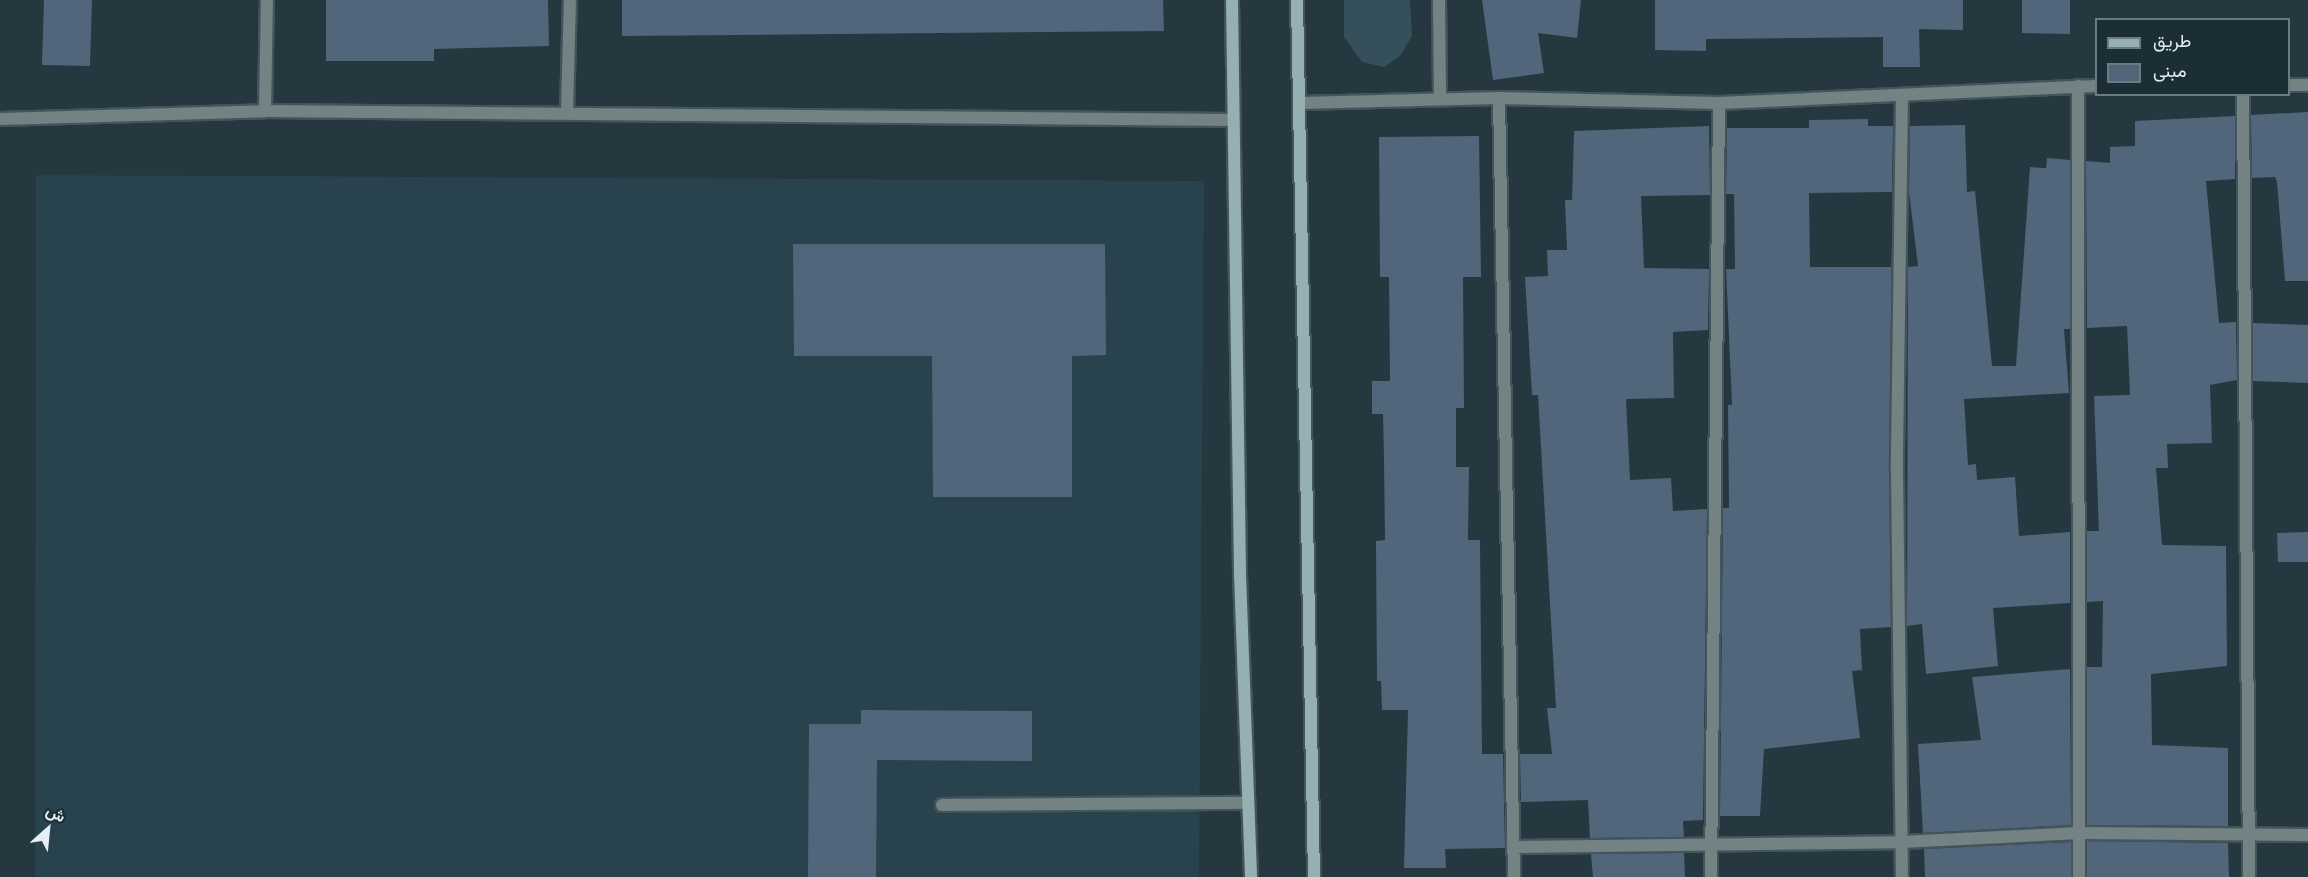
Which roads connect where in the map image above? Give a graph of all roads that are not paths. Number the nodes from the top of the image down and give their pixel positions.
1 (267, 0) edge
2 (570, 0) edge
3 (1232, 0) edge
4 (1297, 0) edge
5 (1439, 0) edge
6 (2308, 85) edge
7 (2078, 86) junction
8 (2095, 86) edge
9 (2290, 86) edge
10 (1902, 96) junction
11 (2243, 96) edge
12 (1499, 98) junction
13 (1440, 99) junction
14 (1299, 103) junction
15 (1719, 103) junction
16 (265, 111) junction
17 (567, 111) junction
18 (0, 119) edge
19 (1233, 120) junction
20 (1248, 803) junction
21 (942, 806) dead end
22 (2079, 833) junction
23 (2249, 835) junction
24 (2308, 835) edge
25 (1902, 842) junction
26 (1711, 846) junction
27 (1513, 847) junction
28 (1251, 877) edge
29 (1314, 877) edge
30 (1514, 877) edge
31 (1711, 877) edge
32 (1902, 877) edge
33 (2079, 877) edge
34 (2249, 877) edge

1 - 16 street
2 - 17 street
3 - 19 street
4 - 14 street
5 - 13 street
6 - 9 street
7 - 8 street
7 - 10 street
7 - 22 street
10 - 15 street
10 - 25 street
11 - 23 street
12 - 13 street
12 - 15 street
12 - 27 street
13 - 14 street
14 - 29 street
15 - 26 street
16 - 17 street
16 - 18 street
17 - 19 street
19 - 20 street
20 - 21 street
20 - 28 street
22 - 23 street
22 - 25 street
22 - 33 street
23 - 24 street
23 - 34 street
25 - 26 street
25 - 32 street
26 - 27 street
26 - 31 street
27 - 30 street

